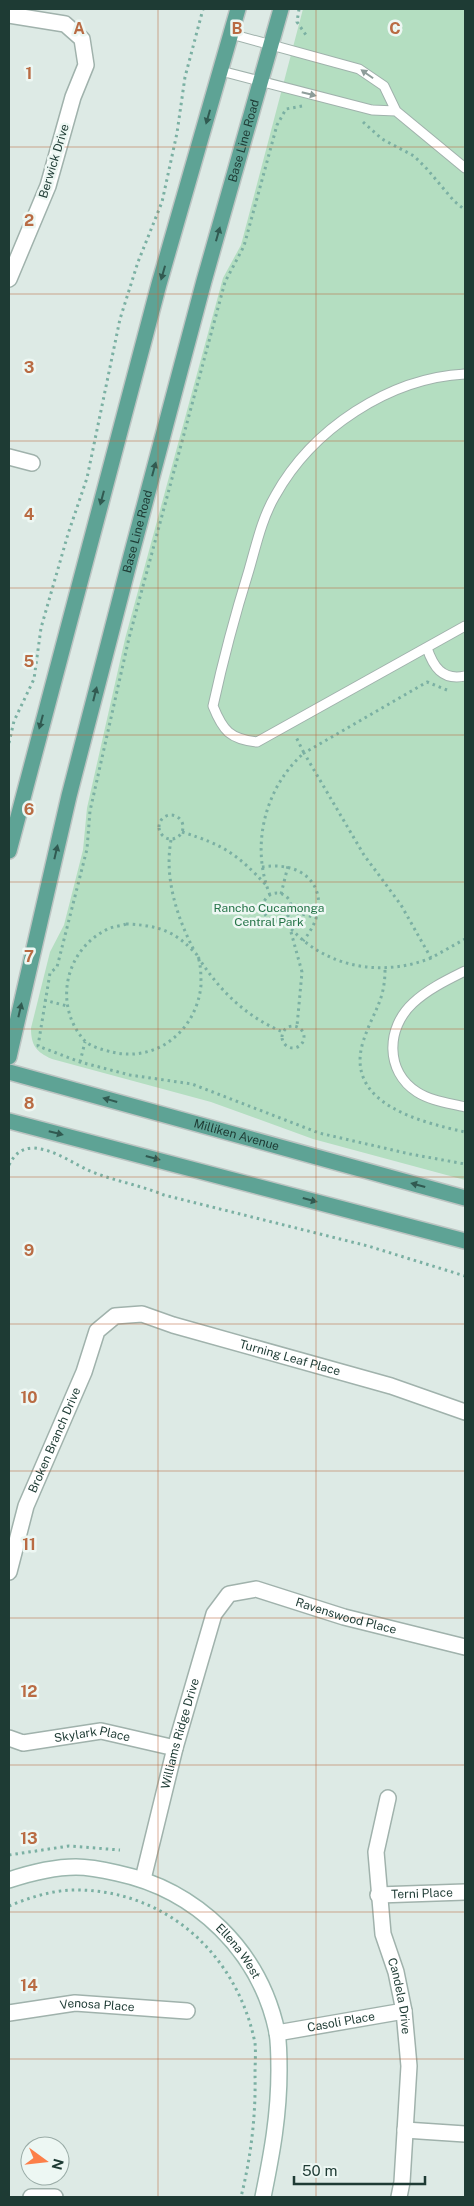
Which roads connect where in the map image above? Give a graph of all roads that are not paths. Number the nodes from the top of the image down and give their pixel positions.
1 (238, 9) edge
2 (281, 9) edge
3 (9, 15) edge
4 (231, 34) junction
5 (272, 45) junction
6 (221, 70) junction
7 (262, 82) junction
8 (396, 111) junction
9 (465, 168) edge
10 (9, 279) edge
11 (465, 374) edge
12 (9, 457) edge
13 (32, 463) dead end
14 (465, 626) edge
15 (427, 648) junction
16 (465, 676) edge
17 (9, 847) edge
18 (465, 970) edge
19 (9, 1058) edge
20 (9, 1072) edge
21 (465, 1107) edge
22 (9, 1121) edge
23 (465, 1198) edge
24 (465, 1241) edge
25 (115, 1316) joint
26 (465, 1412) edge
27 (9, 1572) edge
28 (228, 1594) joint
29 (465, 1647) edge
30 (9, 1738) edge
31 (175, 1748) junction
32 (388, 1798) dead end
33 (143, 1879) junction
34 (9, 1880) edge
35 (465, 1892) edge
36 (378, 1894) junction
37 (186, 2011) dead end
38 (404, 2011) junction
39 (9, 2014) edge
40 (277, 2033) junction
41 (405, 2130) junction
42 (465, 2134) edge
43 (31, 2197) edge
44 (55, 2197) edge
45 (263, 2197) edge
46 (399, 2197) edge

1 - 4 main road
2 - 5 main road, Base Line Road
3 - 10 street, Berwick Drive
4 - 5 lane
4 - 6 main road
5 - 7 main road, Base Line Road
8 -> 5 lane
6 - 7 lane
6 -> 17 main road
7 -> 8 lane
19 -> 7 main road, Base Line Road
8 - 9 lane
11 - 15 lane
12 - 13 street
14 - 15 lane
15 - 16 lane
18 - 21 lane
23 -> 20 main road, Milliken Avenue
22 -> 24 main road
25 - 26 street, Turning Leaf Place
25 - 27 street, Broken Branch Drive
28 - 29 street, Ravenswood Place
28 - 31 street, Williams Ridge Drive
30 - 31 street, Skylark Place
31 - 33 street, Williams Ridge Drive
32 - 36 street, Candela Drive
33 - 34 street, Ellena West
33 - 40 street, Ellena West
35 - 36 street, Terni Place
36 - 38 street, Candela Drive
37 - 39 street, Venosa Place
38 - 40 street, Casoli Place
38 - 41 street, Candela Drive
40 - 45 street, Ellena West
41 - 42 street
41 - 46 street, Candela Drive
43 - 44 street

